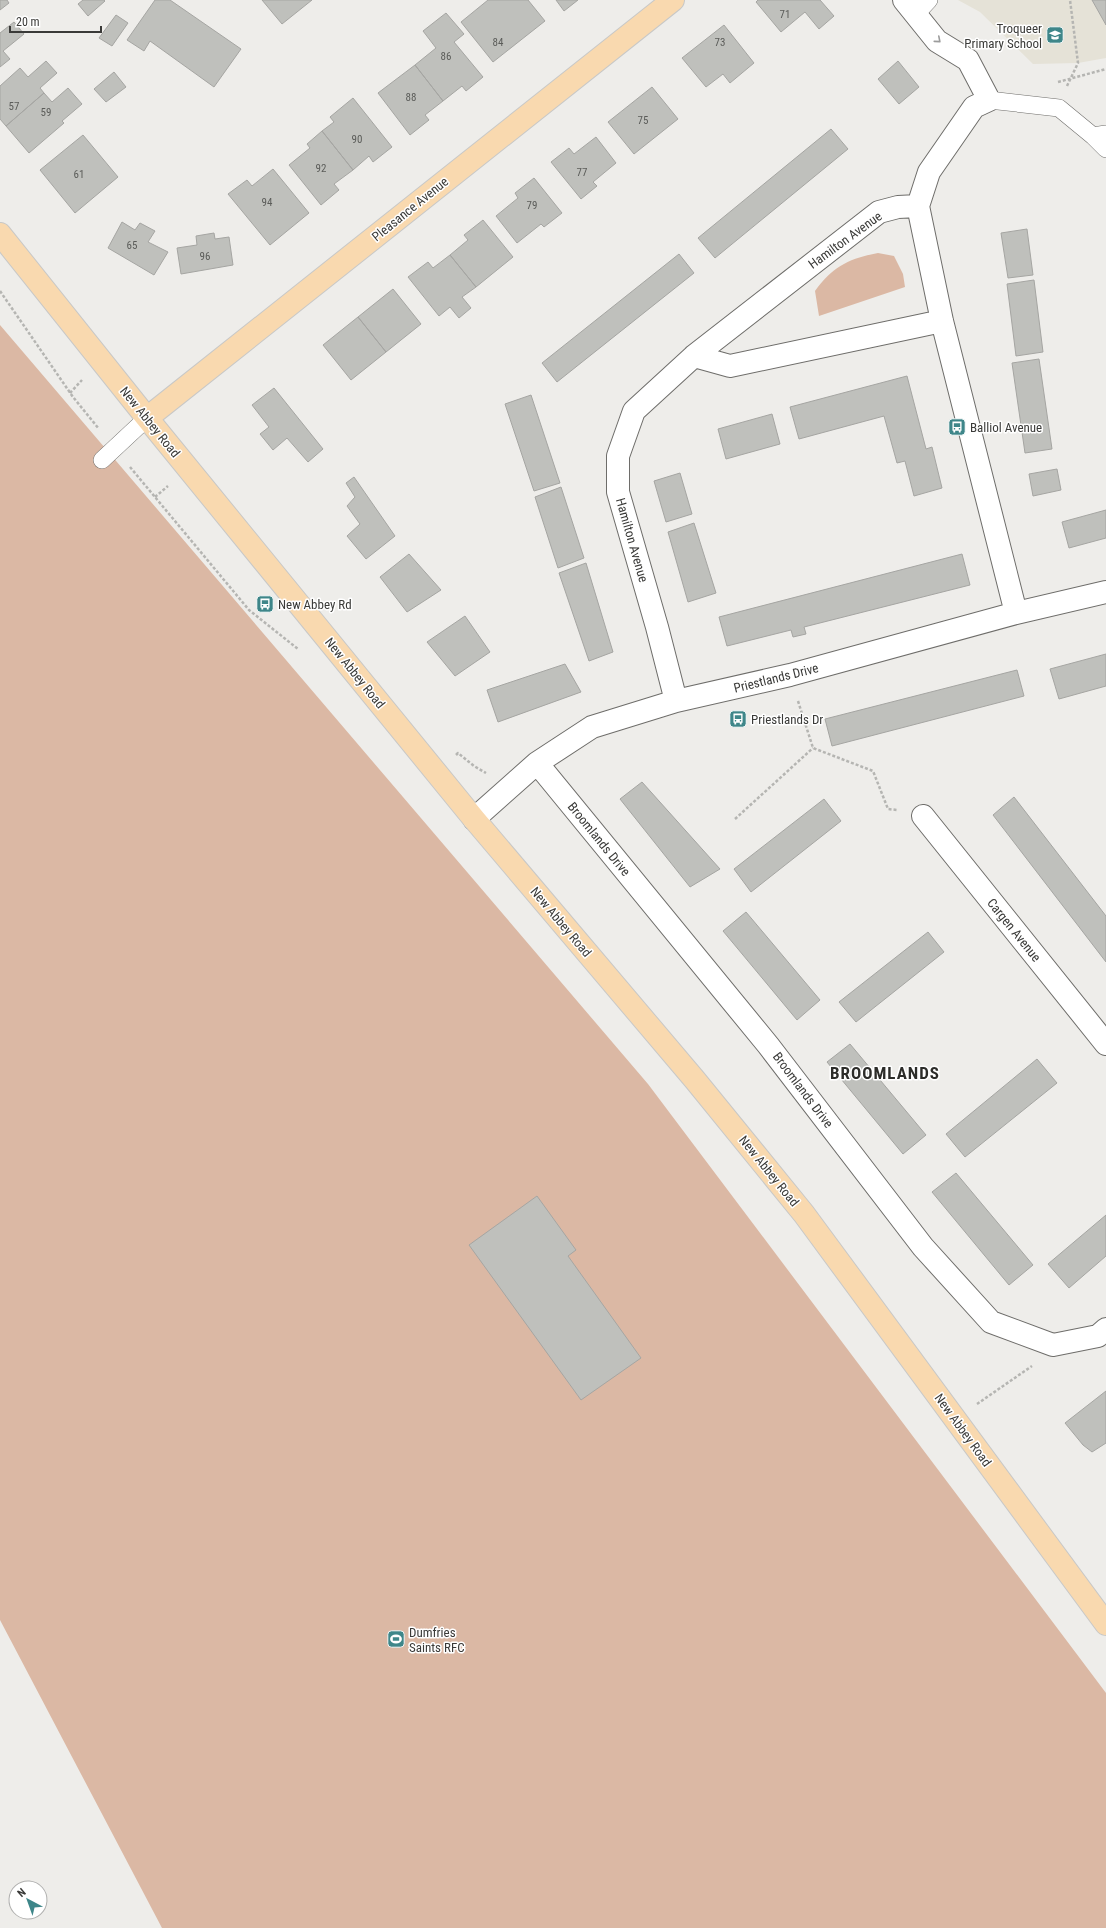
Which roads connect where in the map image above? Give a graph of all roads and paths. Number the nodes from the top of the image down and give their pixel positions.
1 (673, 0) edge
2 (1070, 0) edge
3 (916, 5) edge
4 (989, 100) junction
5 (1059, 108) junction
6 (1100, 135) edge
7 (1106, 149) edge
8 (918, 206) junction
9 (0, 234) edge
10 (942, 320) junction
11 (694, 356) junction
12 (147, 418) junction
13 (102, 460) dead end
14 (1106, 592) edge
15 (1016, 613) junction
16 (790, 675) junction
17 (676, 701) junction
18 (813, 748) junction
19 (537, 763) junction
20 (922, 816) joint
21 (474, 819) junction
22 (735, 819) dead end
23 (1106, 1044) edge
24 (1106, 1329) edge
25 (1065, 1342) junction
26 (955, 1419) junction
27 (1106, 1624) edge

1 - 12 main road, Pleasance Avenue
2 - 5 path
3 -> 4 street
4 - 5 lane
4 - 8 street
5 - 6 lane
6 - 7 lane
8 - 10 street
8 - 11 street, Hamilton Avenue
9 - 12 main road, New Abbey Road
10 - 11 street
10 - 15 street
11 - 17 street, Hamilton Avenue
12 - 13 lane
12 - 21 main road, New Abbey Road
14 - 15 street, Priestlands Drive
15 - 16 street, Priestlands Drive
16 - 17 street, Priestlands Drive
16 - 18 path
17 - 19 street, Priestlands Drive
18 - 20 path
18 - 22 path
19 - 21 street, Priestlands Drive
19 - 25 street, Broomlands Drive
20 - 23 street, Cargen Avenue
21 - 26 main road, New Abbey Road
24 - 25 street, Broomlands Drive
25 - 26 path
26 - 27 main road, New Abbey Road

